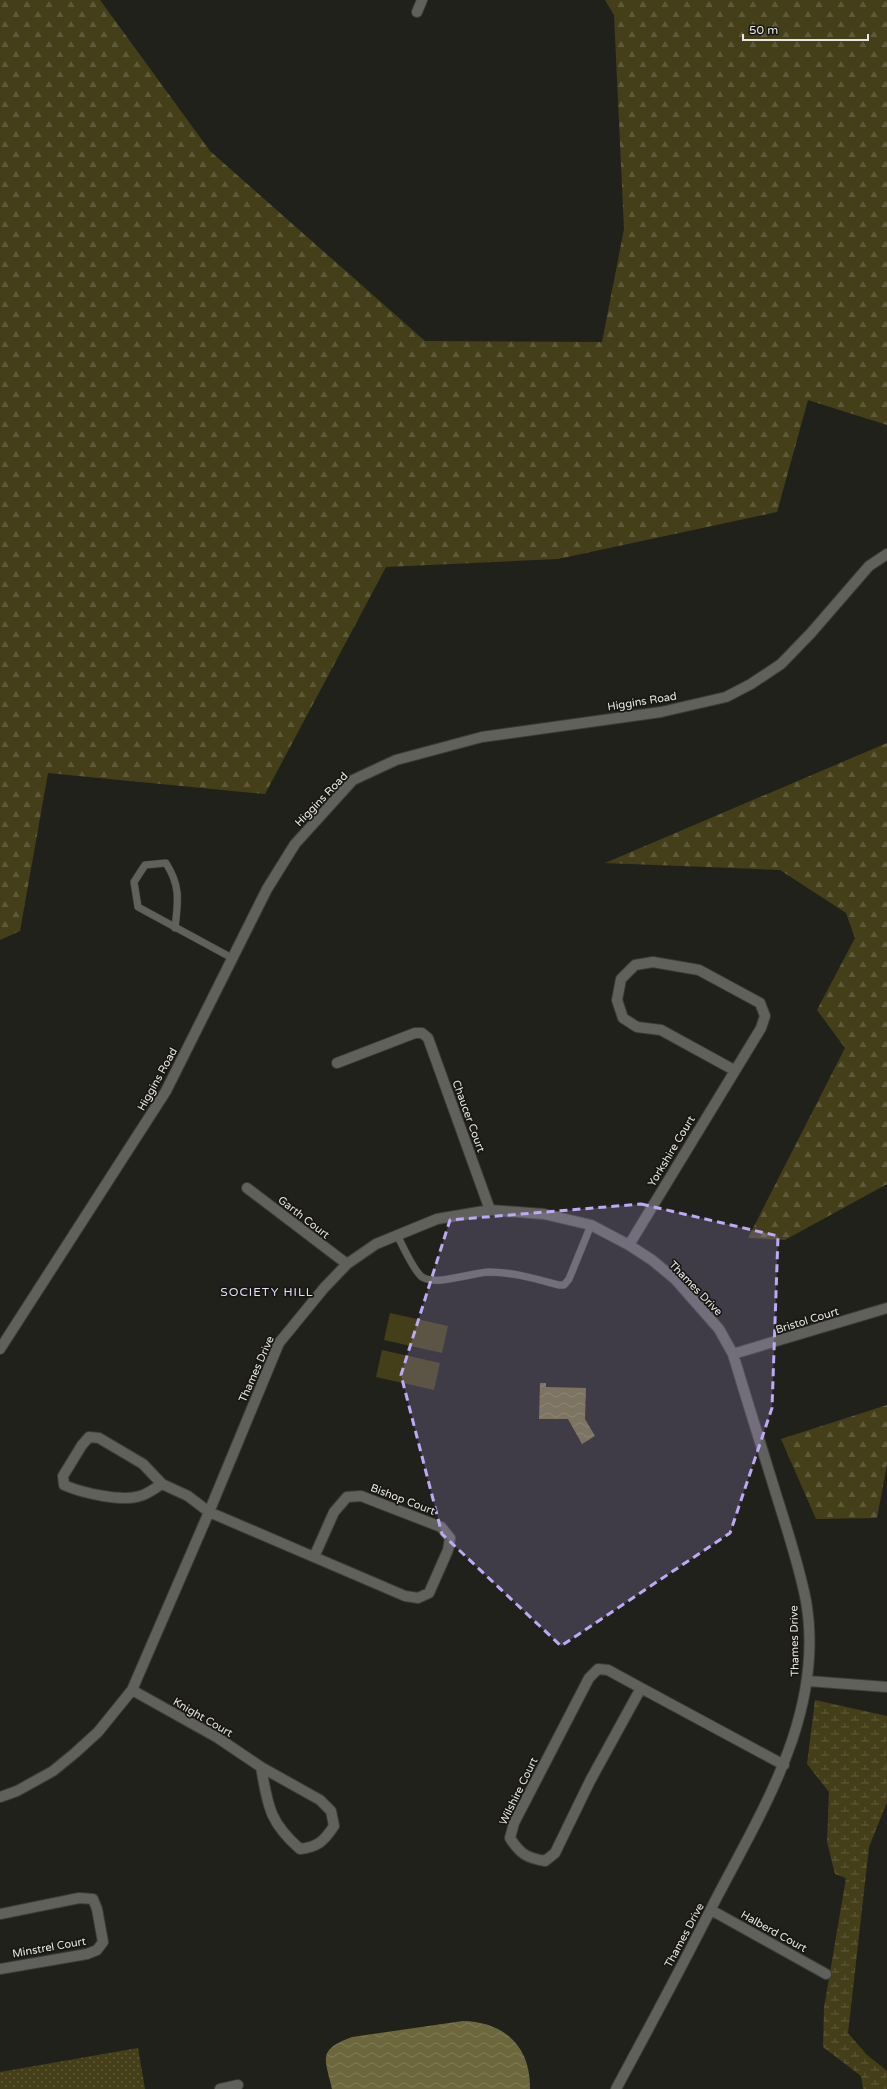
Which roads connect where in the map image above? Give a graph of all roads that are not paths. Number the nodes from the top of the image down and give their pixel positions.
1 (422, 0) edge
2 (417, 12) dead end
3 (887, 554) edge
4 (175, 928) junction
5 (232, 958) junction
6 (337, 1062) dead end
7 (734, 1070) junction
8 (247, 1188) dead end
9 (490, 1210) junction
10 (591, 1225) junction
11 (397, 1235) junction
12 (629, 1245) junction
13 (347, 1264) junction
14 (887, 1308) edge
15 (0, 1349) edge
16 (733, 1354) junction
17 (162, 1484) junction
18 (209, 1512) junction
19 (314, 1557) junction
20 (808, 1681) junction
21 (887, 1687) edge
22 (641, 1688) junction
23 (132, 1690) junction
24 (784, 1765) junction
25 (262, 1767) junction
26 (0, 1796) edge
27 (711, 1910) junction
28 (0, 1914) edge
29 (0, 1968) edge
30 (826, 1974) dead end
31 (238, 2085) dead end
32 (220, 2089) edge
33 (617, 2089) edge

1 - 2 street
3 - 5 street, Higgins Road
4 - 4 lane
4 - 5 lane
5 - 15 street, Higgins Road
6 - 9 street, Chaucer Court
7 - 7 street, Yorkshire Court
7 - 12 street, Yorkshire Court
8 - 13 street, Garth Court
9 - 10 street, Thames Drive
9 - 11 street, Thames Drive
10 - 11 lane
10 - 12 street, Thames Drive
11 - 13 street, Thames Drive
12 - 16 street, Thames Drive
13 - 18 street, Thames Drive
14 - 16 street, Bristol Court
16 - 20 street, Thames Drive
17 - 17 street
17 - 18 street, Bishop Court
18 - 19 street, Bishop Court
18 - 23 street, Thames Drive
19 - 19 street, Bishop Court
20 - 21 street
20 - 24 street, Thames Drive
22 - 22 street, Wilshire Court
22 - 24 street, Wilshire Court
23 - 25 street, Knight Court
23 - 26 street, Thames Drive
24 - 27 street, Thames Drive
25 - 25 street, Knight Court
27 - 30 street, Halberd Court
27 - 33 street, Thames Drive
28 - 29 street, Minstrel Court
31 - 32 street

